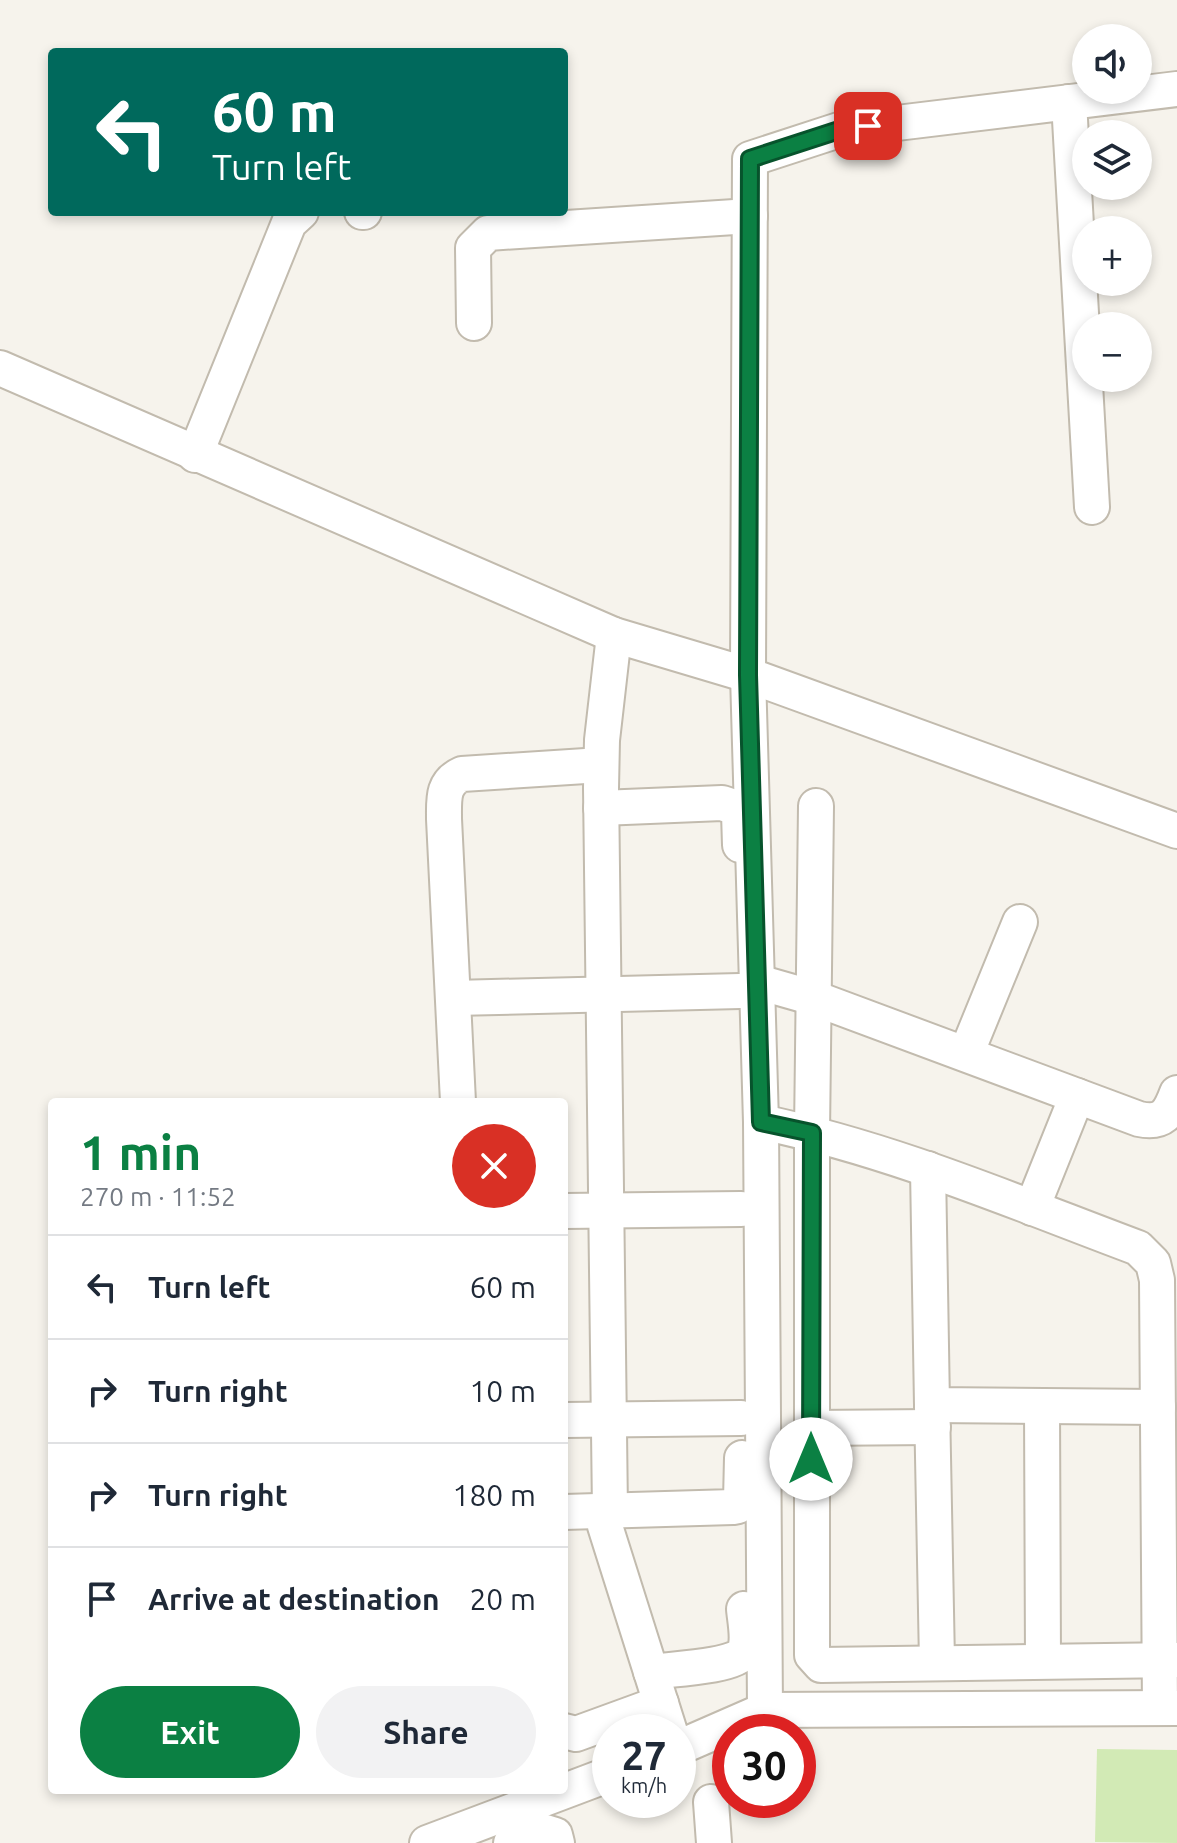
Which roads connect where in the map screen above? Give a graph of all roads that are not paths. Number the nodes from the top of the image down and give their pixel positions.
1 (1177, 89) edge
2 (1069, 102) junction
3 (297, 216) edge
4 (750, 216) junction
5 (474, 323) dead end
6 (0, 368) edge
7 (195, 455) junction
8 (1092, 507) dead end
9 (614, 635) junction
10 (748, 675) junction
11 (601, 765) junction
12 (816, 806) dead end
13 (601, 808) junction
14 (1177, 831) edge
15 (1020, 922) dead end
16 (749, 986) junction
17 (604, 994) junction
18 (454, 998) junction
19 (814, 998) junction
20 (966, 1054) junction
21 (1177, 1093) edge
22 (1077, 1096) junction
23 (458, 1098) edge
24 (761, 1122) junction
25 (812, 1133) junction
26 (928, 1169) junction
27 (1032, 1208) junction
28 (741, 1209) junction
29 (607, 1210) junction
30 (568, 1211) edge
31 (1042, 1406) junction
32 (1158, 1407) junction
33 (932, 1416) junction
34 (741, 1418) junction
35 (610, 1419) junction
36 (568, 1420) edge
37 (811, 1428) junction
38 (1168, 1461) edge
39 (568, 1513) edge
40 (608, 1518) junction
41 (568, 1528) edge
42 (1168, 1660) edge
43 (1043, 1661) junction
44 (937, 1662) junction
45 (661, 1702) edge
46 (1168, 1708) edge
47 (765, 1710) junction
48 (568, 1732) edge
49 (696, 1740) edge
50 (592, 1781) edge
51 (568, 1790) edge
52 (557, 1794) edge
53 (711, 1802) dead end
54 (427, 1843) edge
55 (511, 1843) edge
56 (557, 1843) edge
57 (714, 1843) edge

1 - 2 street
2 - 4 street
2 - 8 street
3 - 7 street
4 - 5 street
4 - 10 street
6 - 7 street
7 - 9 street
9 - 10 street
9 - 11 street
10 - 14 street
10 - 16 street
11 - 13 street
11 - 18 street
12 - 19 street
13 - 16 street
13 - 17 street
15 - 20 street
16 - 17 street
16 - 19 street
16 - 24 street
16 - 28 street
17 - 18 street
17 - 29 street
18 - 23 street
19 - 20 street
19 - 25 street
20 - 22 street
21 - 22 street
22 - 27 street
24 - 25 street
24 - 47 street
25 - 26 street
25 - 37 street
26 - 27 street
26 - 33 street
27 - 32 street
28 - 29 street
28 - 34 street
29 - 30 street
29 - 35 street
31 - 32 street
31 - 33 street
31 - 43 street
32 - 38 street
33 - 37 street
33 - 44 street
34 - 35 street
34 - 40 street
35 - 36 street
35 - 40 street
37 - 44 street
38 - 42 street
39 - 40 street
40 - 41 street
40 - 45 street
40 - 45 street
42 - 43 street
42 - 46 street
43 - 44 street
45 - 48 street
46 - 47 street
47 - 49 street
50 - 51 street
52 - 54 street
53 - 57 street
55 - 56 street

